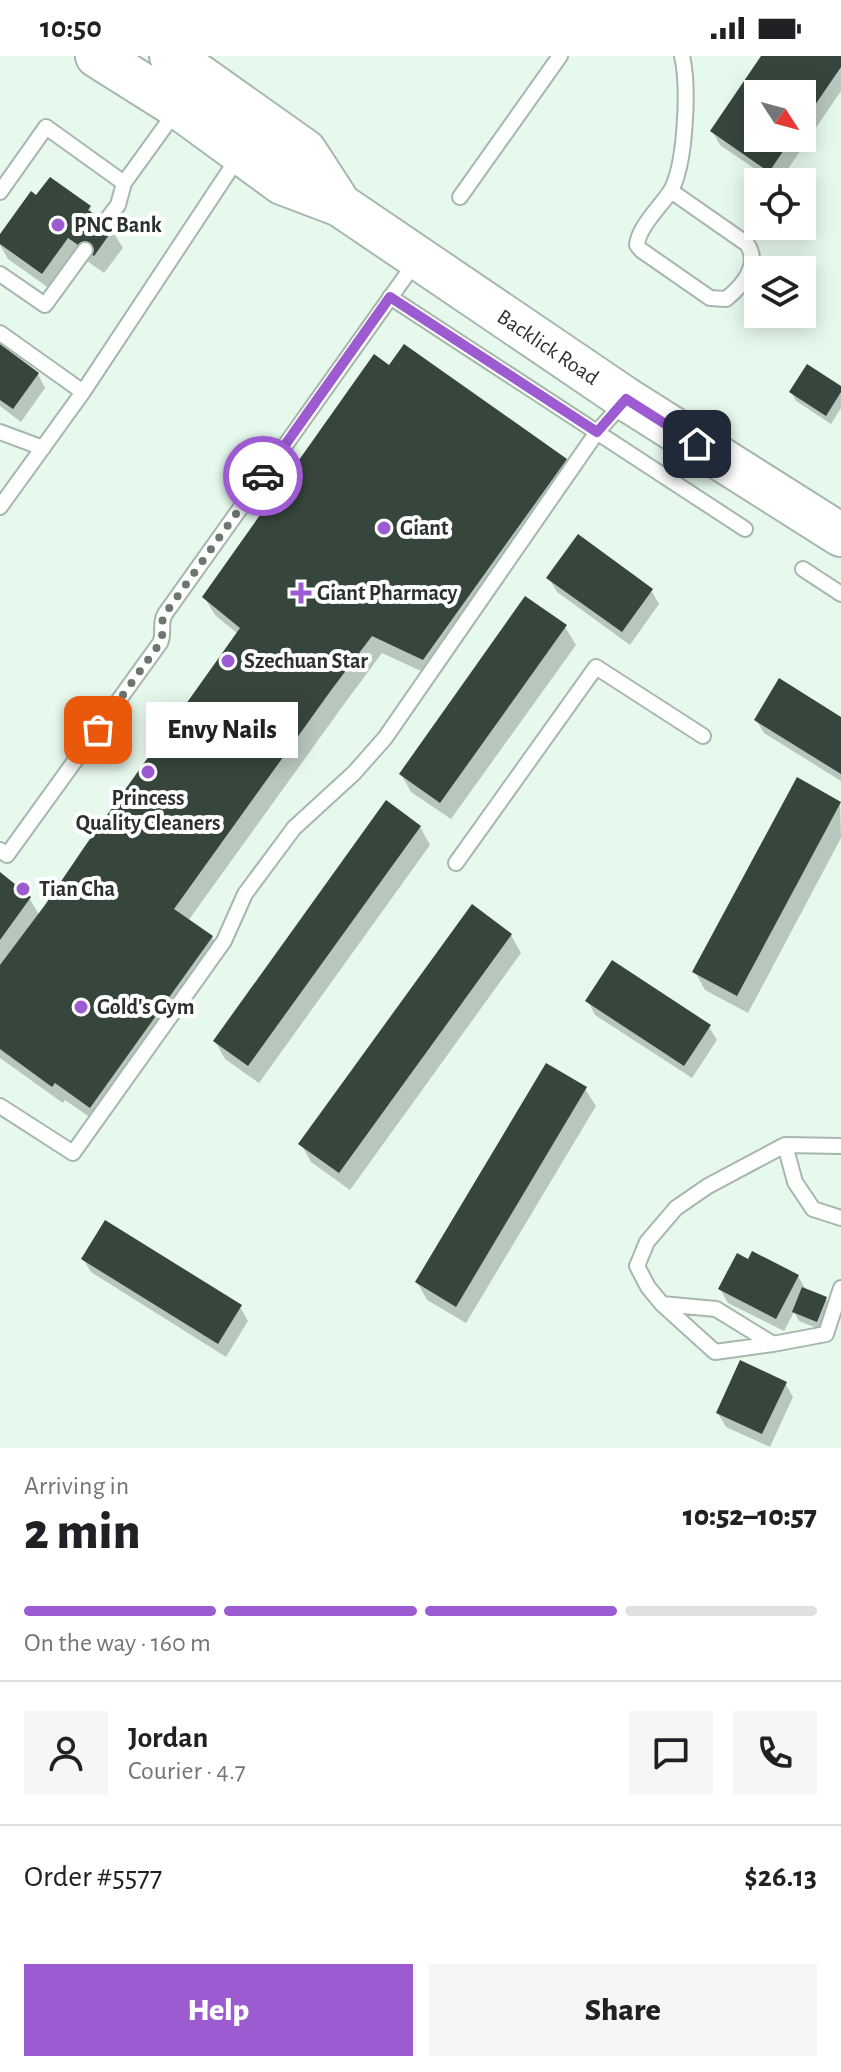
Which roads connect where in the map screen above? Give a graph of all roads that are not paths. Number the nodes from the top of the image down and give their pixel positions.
1 (97, 56) edge
2 (171, 56) edge
3 (560, 56) edge
4 (682, 56) edge
5 (178, 107) junction
6 (242, 152) junction
7 (124, 183) junction
8 (671, 191) junction
9 (0, 192) edge
10 (460, 197) dead end
11 (340, 205) junction
12 (105, 222) dead end
13 (85, 250) dead end
14 (418, 258) junction
15 (0, 274) edge
16 (390, 297) junction
17 (0, 333) edge
18 (83, 392) junction
19 (626, 399) junction
20 (0, 432) edge
21 (597, 432) junction
22 (43, 448) junction
23 (0, 507) edge
24 (745, 529) dead end
25 (841, 535) edge
26 (803, 569) dead end
27 (841, 594) edge
28 (703, 736) dead end
29 (0, 850) edge
30 (456, 863) dead end
31 (0, 1106) edge
32 (785, 1145) junction
33 (841, 1146) edge
34 (841, 1218) edge
35 (841, 1288) edge
36 (662, 1304) junction
37 (773, 1344) junction

1 - 5 main road, Backlick Road
2 - 11 main road, Backlick Road
3 - 10 lane
4 - 8 lane
5 - 6 main road, Backlick Road
5 - 7 lane
6 - 11 main road, Backlick Road
6 - 18 lane
7 - 9 lane
7 - 12 lane
8 - 8 lane
11 - 14 main road, Backlick Road
13 - 15 lane
14 - 16 lane
14 - 19 main road, Backlick Road
16 - 21 lane
16 - 29 lane
17 - 18 lane
18 - 22 lane
19 - 21 lane
19 - 25 main road, Backlick Road
20 - 22 lane
21 - 24 lane
21 - 31 lane
22 - 23 lane
26 - 27 lane
28 - 30 lane
32 - 33 lane
32 - 34 lane
32 - 36 lane
35 - 37 lane
36 - 37 lane
36 - 37 lane

